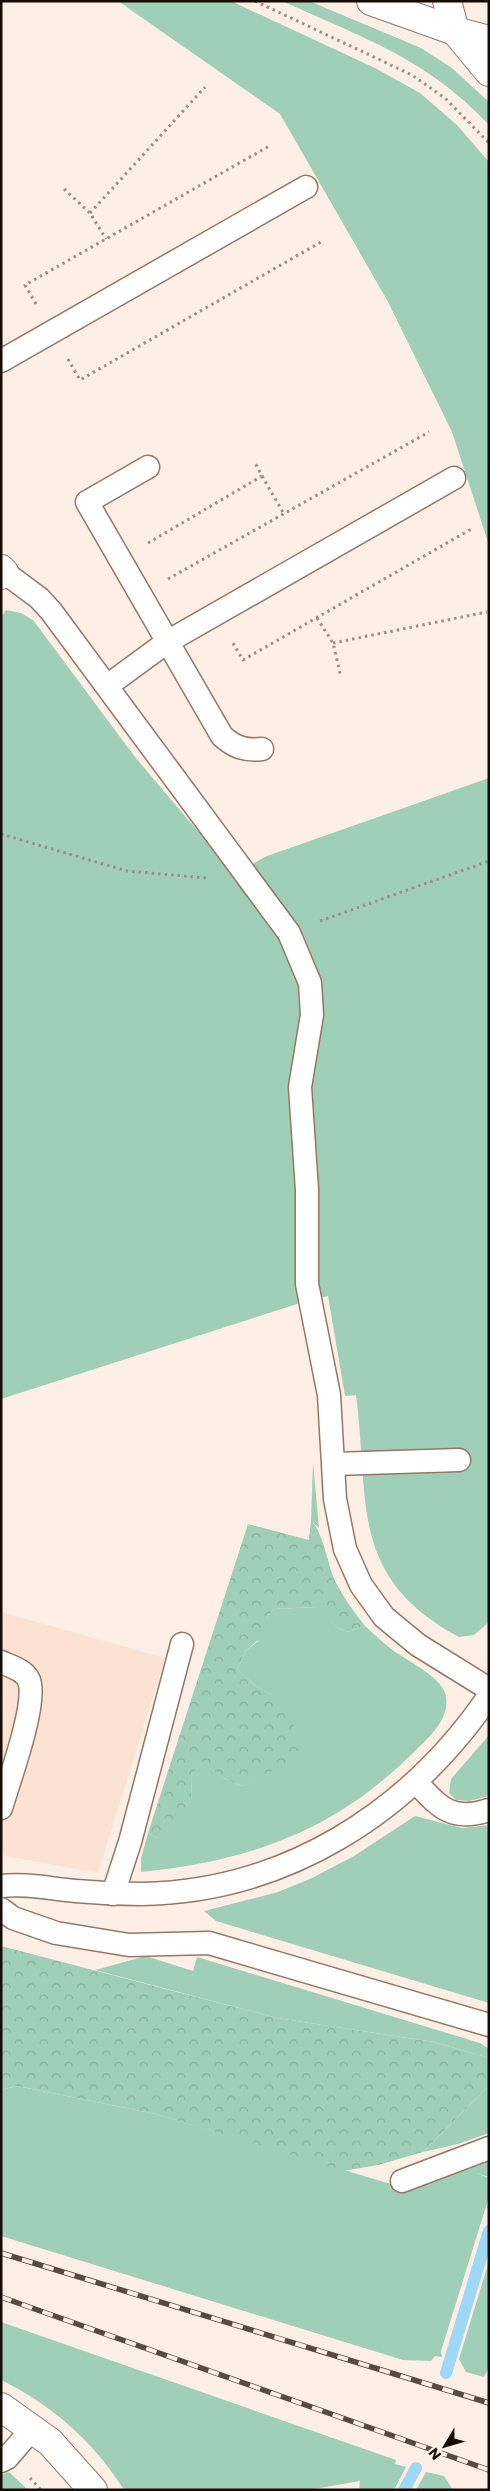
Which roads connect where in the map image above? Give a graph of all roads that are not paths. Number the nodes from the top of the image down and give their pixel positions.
1 (371, 1) edge
2 (447, 1) edge
3 (455, 31) junction
4 (489, 40) edge
5 (489, 72) edge
6 (306, 187) dead end
7 (3, 357) edge
8 (148, 467) dead end
9 (454, 478) dead end
10 (2, 572) edge
11 (167, 642) junction
12 (107, 686) junction
13 (262, 749) dead end
14 (458, 1460) dead end
15 (334, 1464) junction
16 (182, 1644) dead end
17 (1, 1662) edge
18 (489, 1689) edge
19 (489, 1696) edge
20 (416, 1782) junction
21 (1, 1808) edge
22 (489, 1810) edge
23 (1, 1886) edge
24 (112, 1894) junction
25 (1, 1909) edge
26 (489, 2025) edge
27 (489, 2148) edge
28 (402, 2181) dead end
29 (1, 2407) edge
30 (32, 2428) junction
31 (1, 2461) edge
32 (93, 2490) edge

1 - 3 street
2 - 3 street
3 - 4 street
3 - 5 street
6 - 7 lane
8 - 11 lane
9 - 11 lane
10 - 12 lane
11 - 12 lane
11 - 13 lane
12 - 15 lane
14 - 15 lane
15 - 18 lane
16 - 24 lane
17 - 21 lane
19 - 20 lane
20 - 22 lane
20 - 24 lane
23 - 24 lane
25 - 26 lane
27 - 28 lane
29 - 30 street
30 - 31 lane
30 - 32 street

